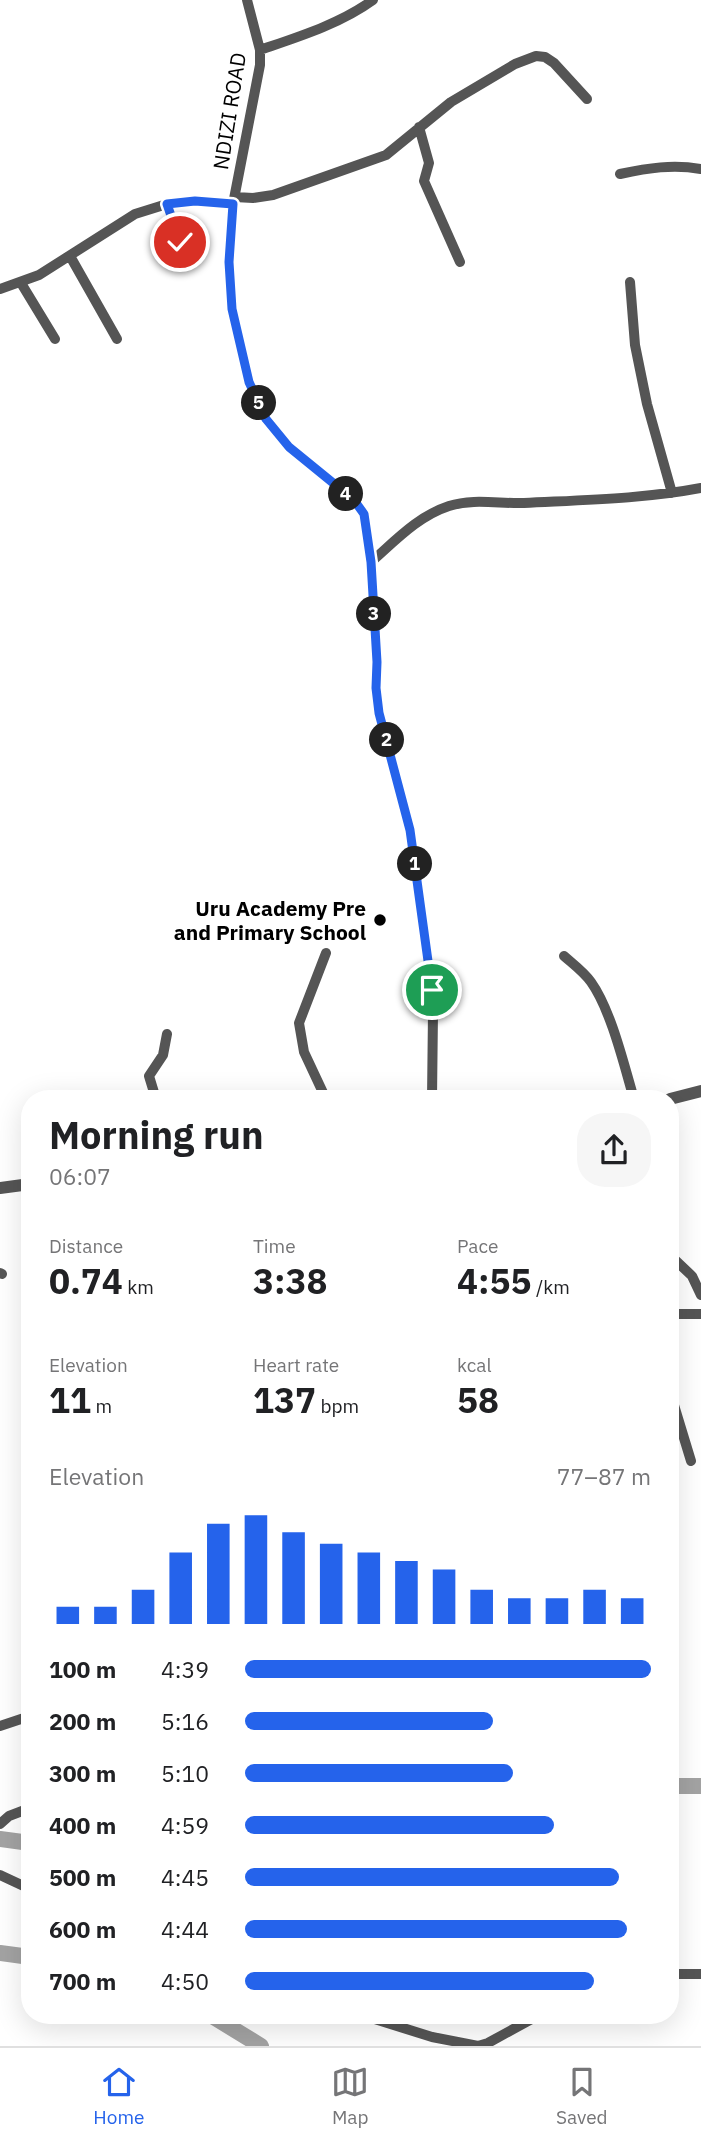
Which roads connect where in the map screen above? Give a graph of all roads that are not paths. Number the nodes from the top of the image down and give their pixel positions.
1 (247, 0) edge
2 (373, 0) edge
3 (260, 50) junction
4 (587, 99) dead end
5 (419, 128) junction
6 (701, 169) edge
7 (621, 174) dead end
8 (234, 201) junction
9 (167, 204) junction
10 (180, 242) dead end
11 (70, 256) junction
12 (460, 262) dead end
13 (630, 282) dead end
14 (22, 283) junction
15 (0, 289) edge
16 (55, 339) dead end
17 (117, 339) dead end
18 (701, 488) edge
19 (673, 493) junction
20 (371, 562) junction
21 (327, 953) dead end
22 (564, 956) dead end
23 (167, 1034) dead end
24 (153, 1090) edge
25 (322, 1090) edge
26 (432, 1090) edge
27 (631, 1090) edge
28 (701, 1091) edge
29 (679, 1097) edge
30 (21, 1185) edge
31 (0, 1188) edge
32 (679, 1264) edge
33 (701, 1295) edge
34 (679, 1314) edge
35 (701, 1314) edge
36 (679, 1422) edge
37 (691, 1461) dead end
38 (21, 1719) edge
39 (0, 1726) edge
40 (21, 1811) edge
41 (0, 1824) edge
42 (0, 1875) edge
43 (21, 1885) edge
44 (679, 1974) edge
45 (701, 1974) edge
46 (391, 2024) edge
47 (522, 2024) edge
48 (478, 2046) edge

1 - 3 street, NDIZI ROAD
2 - 3 street
3 - 8 street, NDIZI ROAD
4 - 5 street
5 - 8 street
5 - 12 street
6 - 7 street
8 - 9 street
8 - 20 street, NDIZI ROAD
9 - 10 street
9 - 11 street
11 - 14 street
11 - 17 street
13 - 19 street
14 - 15 street
14 - 16 street
18 - 19 street
19 - 20 street
20 - 26 street, NDIZI ROAD
21 - 25 street
22 - 27 street
23 - 24 street
28 - 29 street
30 - 31 street
32 - 33 street
34 - 35 street
36 - 37 street
38 - 39 street
40 - 41 street
42 - 43 street
44 - 45 street
46 - 48 street
47 - 48 street

